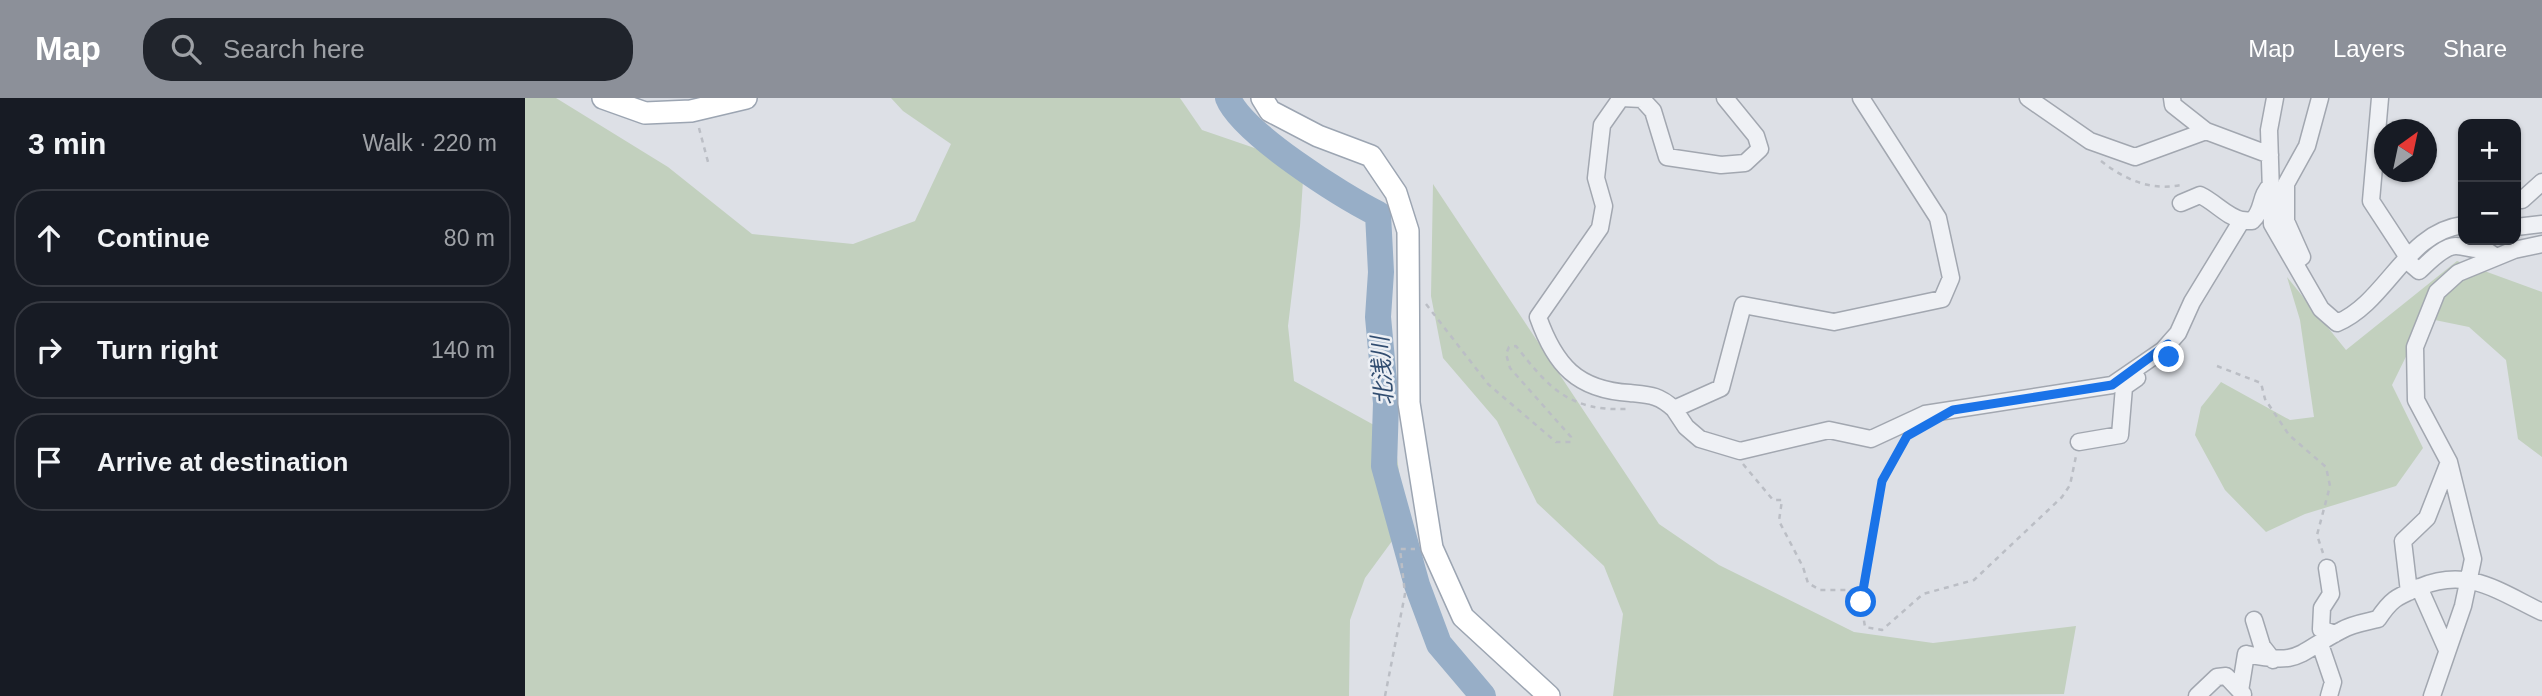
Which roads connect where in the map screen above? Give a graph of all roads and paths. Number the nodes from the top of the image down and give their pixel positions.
1 (603, 98) edge
2 (746, 98) edge
3 (1262, 98) edge
4 (1725, 98) edge
5 (1861, 98) edge
6 (2028, 98) edge
7 (2172, 98) edge
8 (2275, 98) edge
9 (2320, 98) edge
10 (2380, 98) edge
11 (694, 110) junction
12 (2206, 131) junction
13 (2270, 155) junction
14 (708, 162) dead end
15 (2542, 182) edge
16 (2271, 185) junction
17 (2522, 201) dead end
18 (2181, 203) dead end
19 (2242, 220) junction
20 (2542, 224) edge
21 (2458, 225) edge
22 (2521, 226) edge
23 (2542, 244) edge
24 (2406, 257) junction
25 (2496, 257) junction
26 (2293, 261) junction
27 (1409, 298) junction
28 (2168, 344) junction
29 (2217, 366) dead end
30 (1638, 409) dead end
31 (1674, 409) junction
32 (1907, 436) dead end
33 (2079, 442) joint
34 (1743, 450) junction
35 (2449, 462) junction
36 (1432, 548) junction
37 (2327, 568) joint
38 (2470, 579) junction
39 (1863, 590) junction
40 (2414, 590) junction
41 (2542, 611) edge
42 (2253, 620) dead end
43 (2335, 634) junction
44 (2320, 644) junction
45 (2447, 650) junction
46 (2273, 660) junction
47 (2242, 693) edge
48 (1385, 696) edge
49 (1549, 696) edge
50 (2197, 696) edge
51 (2329, 696) edge
52 (2432, 696) edge

1 - 11 main road
2 - 11 main road
3 - 27 main road
4 - 31 street
5 - 31 street
6 - 12 street
7 - 12 street
8 - 13 street
9 - 26 street
10 - 24 street
11 - 14 path
12 - 13 street
13 - 16 street
15 - 17 street
16 - 19 street
16 - 26 street
18 - 19 street
19 - 28 street
20 - 22 street
21 - 24 street
23 - 25 street
24 - 25 street
24 - 26 street
25 - 35 street
27 - 30 path
27 - 36 main road
28 - 33 street
28 - 34 street
29 - 37 path
31 - 34 street
32 - 39 path
33 - 39 path
34 - 39 path
35 - 38 street
35 - 40 street
36 - 48 path
36 - 49 main road
37 - 43 street
38 - 40 street
38 - 41 street
38 - 45 street
40 - 43 street
40 - 45 street
42 - 46 street
43 - 44 street
44 - 46 street
44 - 51 street
45 - 52 street
46 - 47 street
47 - 50 street

